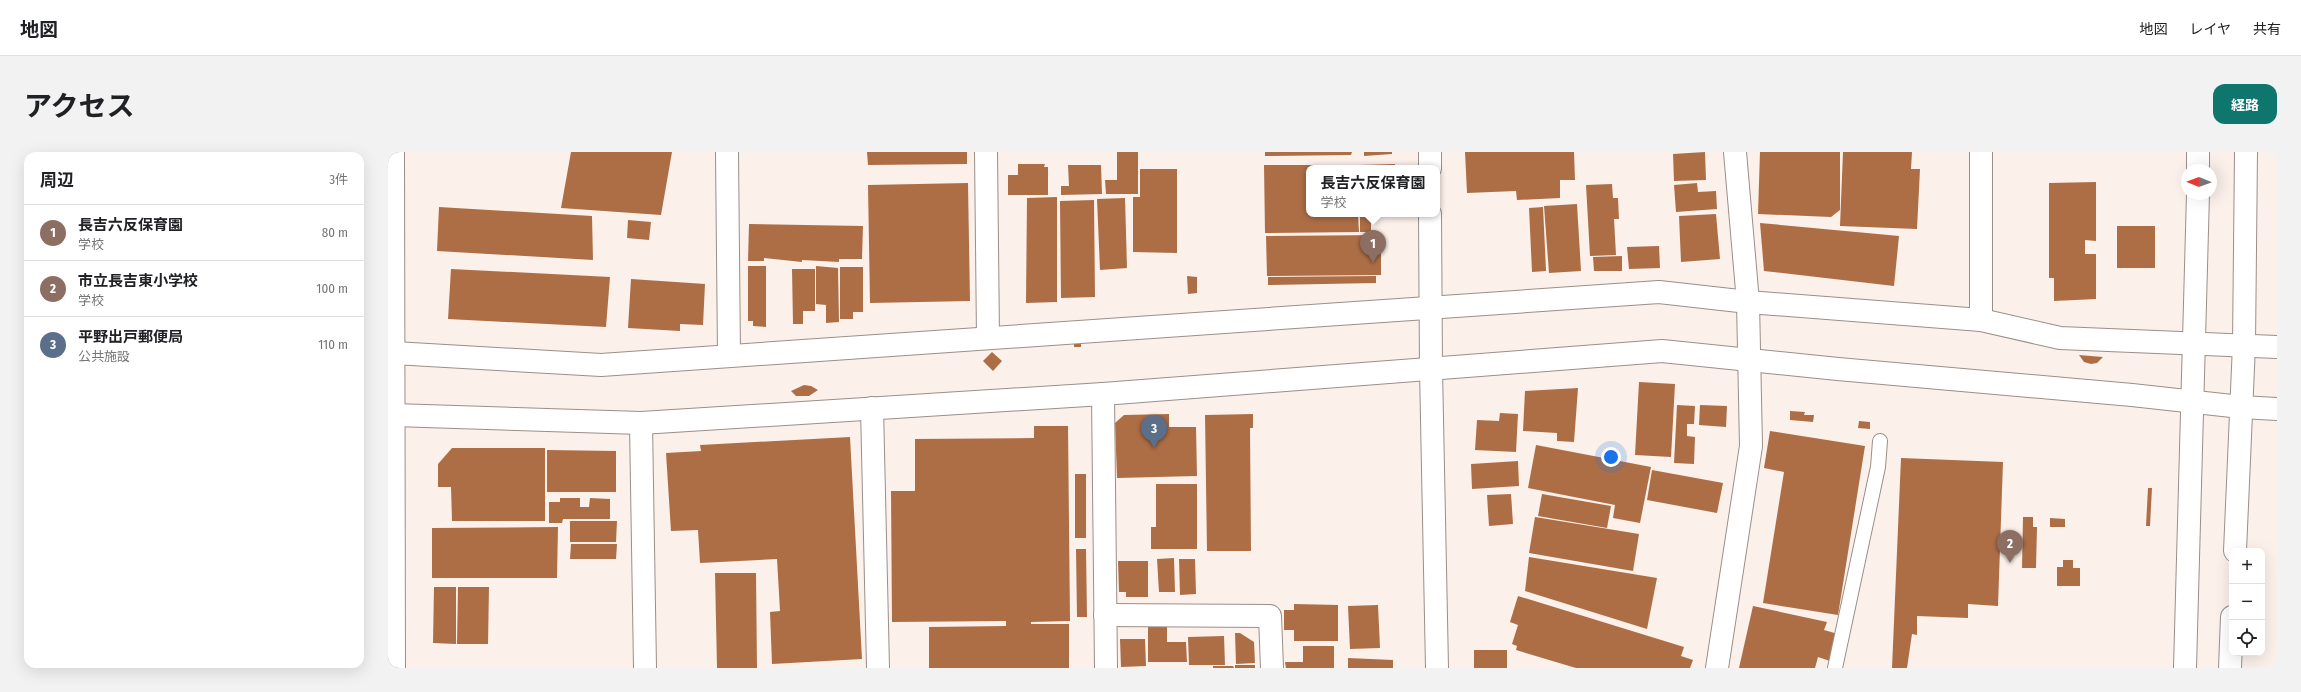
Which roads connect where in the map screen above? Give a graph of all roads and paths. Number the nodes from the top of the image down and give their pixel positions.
1 (393, 152) edge
2 (727, 152) edge
3 (986, 152) edge
4 (1430, 152) edge
5 (1735, 152) edge
6 (1980, 152) edge
7 (2198, 152) edge
8 (2246, 152) edge
9 (2198, 164) edge
10 (1430, 165) edge
11 (2198, 200) edge
12 (1430, 217) edge
13 (1748, 302) junction
14 (1430, 308) junction
15 (1981, 320) junction
16 (988, 337) junction
17 (2195, 343) junction
18 (2244, 345) junction
19 (2277, 347) edge
20 (391, 351) edge
21 (729, 355) junction
22 (1750, 360) junction
23 (1431, 369) junction
24 (1103, 394) junction
25 (2193, 402) junction
26 (2241, 407) junction
27 (872, 408) junction
28 (2277, 409) edge
29 (394, 415) junction
30 (641, 423) junction
31 (1880, 441) dead end
32 (2235, 548) edge
33 (1105, 615) junction
34 (2232, 620) edge
35 (394, 668) edge
36 (646, 668) edge
37 (878, 668) edge
38 (1106, 668) edge
39 (1272, 668) edge
40 (1437, 668) edge
41 (1717, 668) edge
42 (1836, 668) edge
43 (2185, 668) edge
44 (2230, 668) edge

1 - 20 street
2 - 21 street
3 - 16 street
4 - 10 street
5 - 13 street
6 - 15 street
7 - 9 street
8 - 18 street
11 - 17 street
12 - 14 street
13 - 14 street
13 - 15 street
13 - 22 street
14 - 16 street
14 - 23 street
15 - 17 street
16 - 21 street
17 - 18 street
17 - 25 street
18 - 19 street
18 - 26 street
20 - 21 street
20 - 29 street
22 - 23 street
22 - 25 street
22 - 41 street
23 - 24 street
23 - 40 street
24 - 27 street
24 - 33 street
25 - 26 street
25 - 43 street
26 - 28 street
26 - 32 street
27 - 30 street
27 - 37 street
29 - 30 street
29 - 35 street
30 - 36 street
31 - 42 lane
33 - 38 street
33 - 39 street
34 - 44 street

